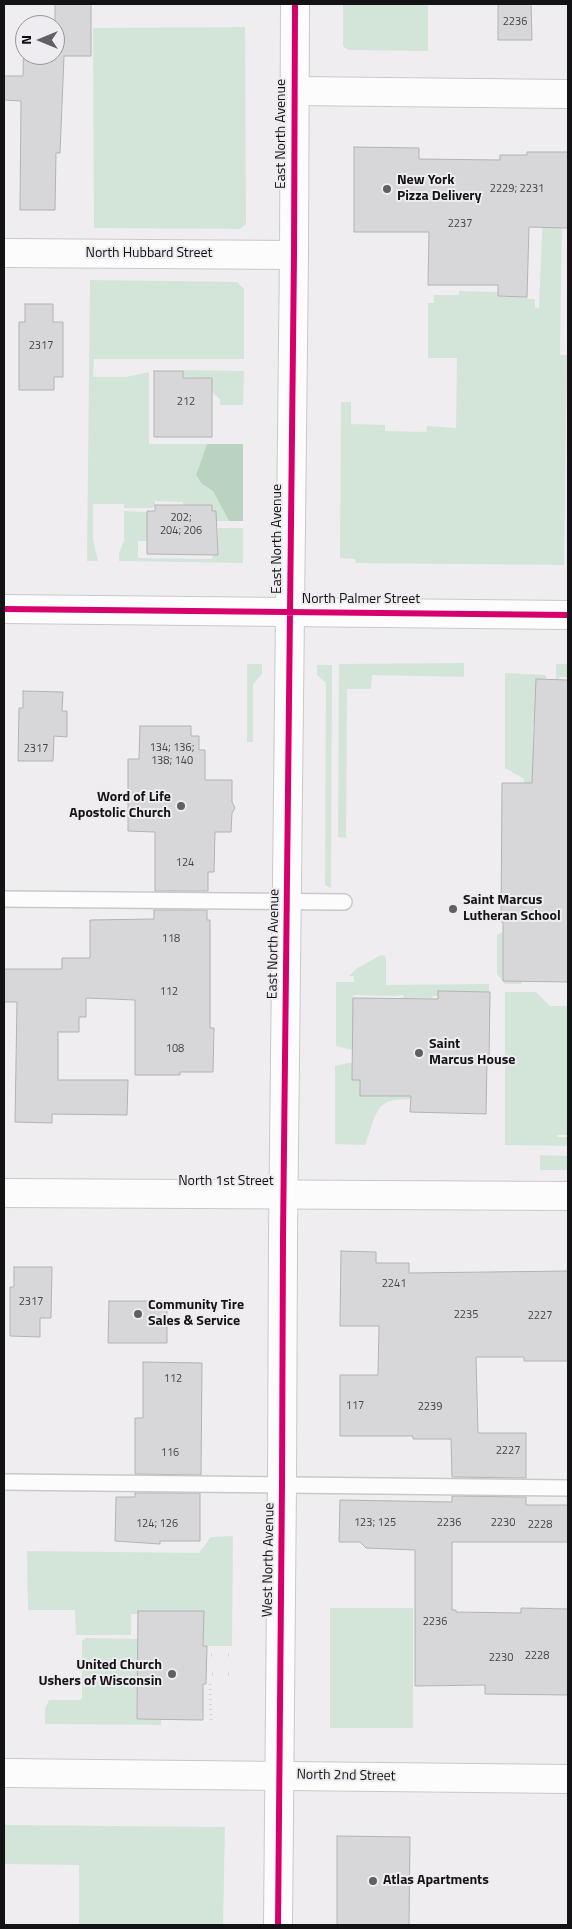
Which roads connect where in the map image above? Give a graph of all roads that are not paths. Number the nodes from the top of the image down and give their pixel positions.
1 (295, 4) edge
2 (295, 90) junction
3 (568, 94) edge
4 (4, 253) edge
5 (294, 255) junction
6 (4, 609) edge
7 (290, 612) junction
8 (568, 615) edge
9 (4, 899) edge
10 (287, 901) junction
11 (344, 902) dead end
12 (4, 1193) edge
13 (284, 1194) junction
14 (568, 1196) edge
15 (4, 1482) edge
16 (282, 1484) junction
17 (568, 1488) edge
18 (4, 1773) edge
19 (279, 1775) junction
20 (568, 1779) edge
21 (278, 1925) edge

1 - 2 street, East North Avenue
2 - 3 street
2 - 5 street, East North Avenue
4 - 5 street, North Hubbard Street
5 - 7 street, East North Avenue
6 - 7 street, North Palmer Street
7 - 8 street, North Palmer Street
7 - 10 street, East North Avenue
9 - 10 lane
10 - 11 lane
10 - 13 street, East North Avenue
12 - 13 street, North 1st Street
13 - 14 street, North 1st Street
13 - 16 street, West North Avenue
15 - 16 lane
16 - 17 lane
16 - 19 street, West North Avenue
18 - 19 street, North 2nd Street
19 - 20 street, North 2nd Street
19 - 21 street, West North Avenue

